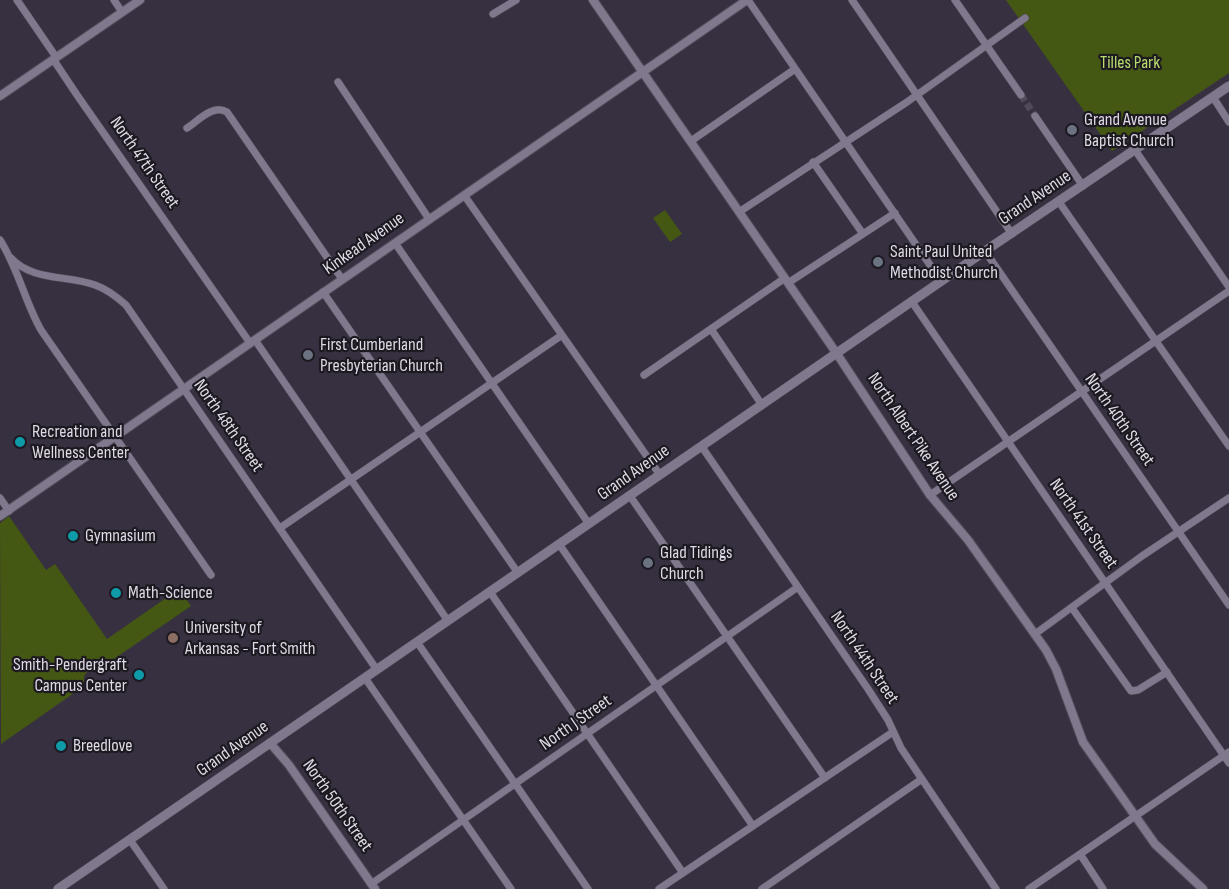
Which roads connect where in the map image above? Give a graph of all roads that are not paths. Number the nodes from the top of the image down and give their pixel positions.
1 (17, 0) edge
2 (114, 0) edge
3 (140, 0) edge
4 (516, 0) edge
5 (747, 0) edge
6 (852, 0) edge
7 (955, 0) edge
8 (595, 1) edge
9 (122, 12) junction
10 (493, 14) dead end
11 (1025, 18) dead end
12 (987, 47) junction
13 (55, 58) junction
14 (795, 69) junction
15 (642, 71) junction
16 (338, 82) dead end
17 (1229, 86) edge
18 (917, 94) junction
19 (1021, 95) tunnel mouth
20 (0, 96) edge
21 (1213, 97) junction
22 (1035, 116) tunnel mouth
23 (1229, 122) edge
24 (187, 128) dead end
25 (691, 141) junction
26 (846, 141) junction
27 (1135, 150) junction
28 (813, 162) junction
29 (1083, 186) junction
30 (464, 195) junction
31 (1059, 202) junction
32 (739, 212) junction
33 (895, 213) junction
34 (429, 219) junction
35 (863, 234) junction
36 (1012, 234) junction
37 (0, 240) edge
38 (395, 243) junction
39 (985, 251) junction
40 (10, 258) junction
41 (342, 279) junction
42 (786, 280) junction
43 (941, 281) junction
44 (1229, 289) edge
45 (323, 292) junction
46 (912, 302) junction
47 (711, 329) junction
48 (562, 334) junction
49 (253, 341) junction
50 (1156, 341) junction
51 (837, 354) junction
52 (644, 375) dead end
53 (491, 383) junction
54 (185, 388) junction
55 (1081, 392) junction
56 (762, 405) junction
57 (421, 432) junction
58 (115, 437) junction
59 (1008, 441) junction
60 (1229, 446) edge
61 (702, 447) junction
62 (660, 475) junction
63 (351, 480) junction
64 (930, 495) junction
65 (630, 496) junction
66 (0, 498) edge
67 (1229, 498) edge
68 (9, 511) junction
69 (0, 516) edge
70 (589, 524) junction
71 (280, 528) junction
72 (1179, 532) junction
73 (559, 544) junction
74 (518, 573) junction
75 (211, 575) dead end
76 (1106, 584) junction
77 (798, 587) junction
78 (490, 592) junction
79 (1229, 605) edge
80 (1072, 608) junction
81 (448, 621) junction
82 (1035, 634) junction
83 (726, 636) junction
84 (417, 642) junction
85 (377, 670) junction
86 (1167, 672) junction
87 (365, 678) junction
88 (657, 685) junction
89 (893, 732) junction
90 (586, 734) junction
91 (270, 743) junction
92 (1226, 754) edge
93 (1229, 763) edge
94 (825, 778) junction
95 (922, 779) junction
96 (515, 784) junction
97 (1135, 816) junction
98 (463, 820) junction
99 (753, 826) junction
100 (130, 840) junction
101 (1080, 854) junction
102 (683, 873) junction
103 (373, 886) edge
104 (58, 889) edge
105 (164, 889) edge
106 (511, 889) edge
107 (588, 889) edge
108 (659, 889) edge
109 (762, 889) edge
110 (996, 889) edge
111 (1029, 889) edge
112 (1103, 889) edge
113 (1203, 889) edge

1 - 13 street, North 47th Street
2 - 9 street
3 - 9 street
4 - 10 street
5 - 14 street
5 - 15 street, Kinkead Avenue
6 - 18 street
7 - 12 street
8 - 15 street, North Albert Pike Avenue
9 - 13 street
11 - 12 street
12 - 18 street
12 - 19 street
13 - 20 street
13 - 49 street, North 47th Street
14 - 25 street
14 - 26 street
15 - 25 street, North Albert Pike Avenue
15 - 30 street, Kinkead Avenue
16 - 34 street
17 - 21 main road, Grand Avenue
18 - 26 street
18 - 36 street
21 - 23 street
21 - 27 main road, Grand Avenue
22 - 29 street
24 - 41 street
25 - 32 street, North Albert Pike Avenue
26 - 28 street
26 - 33 street
27 - 29 main road, Grand Avenue
27 - 44 street
28 - 32 street
28 - 35 street
29 - 31 main road, Grand Avenue
30 - 34 street, Kinkead Avenue
30 - 48 street
31 - 36 main road, Grand Avenue
31 - 50 street
32 - 42 street, North Albert Pike Avenue
33 - 35 street
33 - 43 street
34 - 38 street, Kinkead Avenue
35 - 42 street
36 - 39 main road, Grand Avenue
37 - 40 street
38 - 41 street, Kinkead Avenue
38 - 53 street
39 - 43 main road, Grand Avenue
39 - 55 street, North 40th Street
40 - 54 street, North 48th Street
40 - 58 street
41 - 45 street, Kinkead Avenue
42 - 47 street
42 - 51 street, North Albert Pike Avenue
43 - 46 main road, Grand Avenue
44 - 50 street
45 - 49 street, Kinkead Avenue
45 - 57 street
46 - 51 main road, Grand Avenue
46 - 59 street, North 41st Street
47 - 52 street
47 - 56 street
48 - 53 street
48 - 62 street
49 - 54 street, Kinkead Avenue
49 - 63 street, North 47th Street
50 - 55 street
50 - 60 street
51 - 56 main road, Grand Avenue
51 - 64 street, North Albert Pike Avenue
53 - 57 street
53 - 70 street
54 - 58 street, Kinkead Avenue
54 - 71 street, North 48th Street
55 - 59 street
55 - 72 street, North 40th Street
56 - 61 main road, Grand Avenue
57 - 63 street
57 - 74 street
58 - 68 street, Kinkead Avenue
58 - 75 street
59 - 64 street
59 - 76 street, North 41st Street
61 - 62 main road, Grand Avenue
61 - 77 street, North 44th Street
62 - 65 main road, Grand Avenue
63 - 71 street
63 - 81 street, North 47th Street
64 - 82 street, North Albert Pike Avenue
65 - 70 main road, Grand Avenue
65 - 83 street
66 - 68 street
67 - 72 street
68 - 69 street, Kinkead Avenue
70 - 73 main road, Grand Avenue
71 - 85 street, North 48th Street
72 - 76 street
72 - 79 street, North 40th Street
73 - 74 main road, Grand Avenue
73 - 88 street
74 - 78 main road, Grand Avenue
76 - 80 street
76 - 86 street, North 41st Street
77 - 83 street, North J Street
77 - 89 street, North 44th Street
78 - 81 main road, Grand Avenue
78 - 90 street
80 - 82 street
80 - 86 street
81 - 84 main road, Grand Avenue
82 - 97 street, North Albert Pike Avenue
83 - 88 street, North J Street
83 - 94 street
84 - 85 main road, Grand Avenue
84 - 96 street
85 - 87 main road, Grand Avenue
86 - 92 street, North 41st Street
87 - 91 main road, Grand Avenue
87 - 98 street
88 - 90 street, North J Street
88 - 99 street
89 - 94 street
89 - 95 street, North 44th Street
90 - 96 street, North J Street
90 - 102 street
91 - 100 main road, Grand Avenue
91 - 103 street, North 50th Street
92 - 93 street, North 41st Street
92 - 97 street
94 - 99 street
95 - 109 street
95 - 110 street, North 44th Street
96 - 98 street, North J Street
96 - 107 street
97 - 101 street
97 - 113 street, North Albert Pike Avenue
98 - 103 street, North J Street
98 - 106 street
99 - 102 street
100 - 104 main road, Grand Avenue
100 - 105 street
101 - 111 street
101 - 112 street
102 - 108 street

